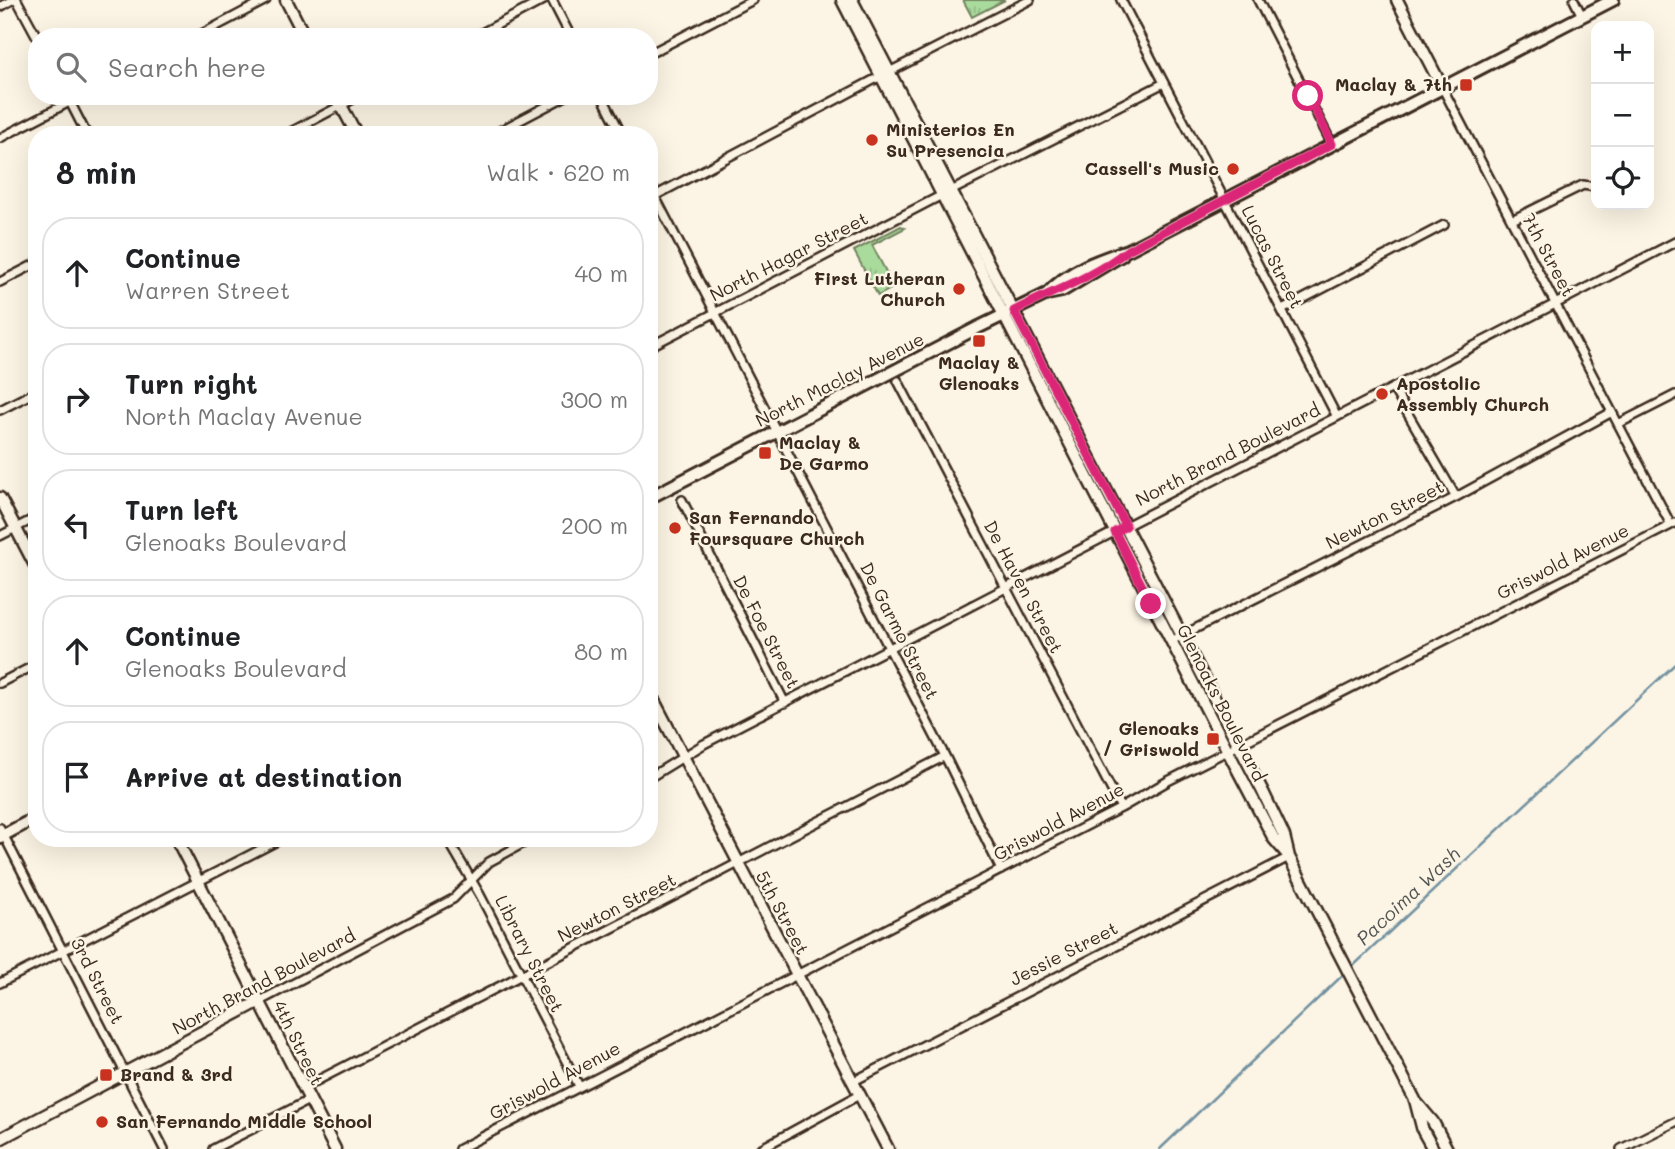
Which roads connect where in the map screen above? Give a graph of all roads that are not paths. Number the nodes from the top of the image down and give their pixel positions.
1 (12, 0) edge
2 (18, 0) edge
3 (266, 0) edge
4 (286, 0) edge
5 (544, 0) edge
6 (552, 0) edge
7 (753, 0) edge
8 (842, 0) edge
9 (852, 0) edge
10 (1030, 0) edge
11 (1121, 0) edge
12 (1258, 0) edge
13 (1397, 0) edge
14 (1574, 0) edge
15 (1613, 0) edge
16 (0, 7) edge
17 (1582, 16) junction
18 (32, 28) edge
19 (212, 28) edge
20 (300, 28) edge
21 (491, 28) edge
22 (566, 28) edge
23 (658, 49) edge
24 (885, 74) junction
25 (1164, 83) junction
26 (1442, 87) junction
27 (58, 105) edge
28 (72, 105) edge
29 (333, 105) edge
30 (341, 105) edge
31 (549, 105) edge
32 (607, 105) edge
33 (82, 126) edge
34 (299, 126) edge
35 (352, 126) edge
36 (509, 126) edge
37 (617, 126) edge
38 (0, 138) edge
39 (1332, 144) junction
40 (1591, 186) edge
41 (947, 193) junction
42 (658, 195) edge
43 (1225, 200) junction
44 (658, 209) edge
45 (1512, 220) junction
46 (1444, 225) dead end
47 (1675, 242) edge
48 (28, 268) edge
49 (0, 282) edge
50 (1555, 304) junction
51 (1282, 310) junction
52 (1014, 311) junction
53 (716, 313) junction
54 (1003, 316) junction
55 (658, 342) edge
56 (898, 381) dead end
57 (1394, 388) junction
58 (1675, 395) edge
59 (28, 396) edge
60 (0, 410) edge
61 (1612, 412) junction
62 (1337, 417) junction
63 (1618, 424) junction
64 (778, 432) junction
65 (658, 493) edge
66 (1456, 497) junction
67 (0, 498) edge
68 (682, 500) dead end
69 (28, 522) edge
70 (1673, 524) edge
71 (1126, 526) junction
72 (16, 528) junction
73 (1115, 532) junction
74 (0, 536) edge
75 (28, 551) edge
76 (1006, 589) junction
77 (1182, 636) junction
78 (1171, 641) junction
79 (890, 649) junction
80 (28, 669) edge
81 (0, 683) edge
82 (785, 703) junction
83 (658, 709) edge
84 (1238, 745) junction
85 (1227, 751) junction
86 (945, 756) junction
87 (683, 760) junction
88 (658, 773) edge
89 (1121, 808) junction
90 (28, 821) edge
91 (1, 833) edge
92 (181, 847) edge
93 (266, 847) edge
94 (452, 847) edge
95 (516, 847) edge
96 (1289, 857) junction
97 (737, 864) junction
98 (1001, 870) junction
99 (471, 880) junction
100 (199, 882) junction
101 (64, 951) junction
102 (796, 973) junction
103 (522, 974) junction
104 (0, 983) edge
105 (260, 1002) junction
106 (126, 1074) junction
107 (854, 1081) junction
108 (579, 1086) junction
109 (303, 1088) junction
110 (859, 1095) junction
111 (309, 1100) junction
112 (1415, 1100) junction
113 (1675, 1122) edge
114 (0, 1139) edge
115 (164, 1149) edge
116 (213, 1149) edge
117 (335, 1149) edge
118 (458, 1149) edge
119 (760, 1149) edge
120 (888, 1149) edge
121 (1433, 1149) edge
122 (1447, 1149) edge
123 (1621, 1149) edge

1 - 16 street
2 - 18 street
3 - 19 street
4 - 20 main road
5 - 21 street
6 - 22 street
7 - 23 street
8 - 24 main road, Glenoaks Boulevard
9 - 24 main road, Glenoaks Boulevard
10 - 24 street
11 - 25 street, Lucas Street
12 - 39 street
13 - 26 main road, 7th Street
14 - 17 street
15 - 17 main road, North Maclay Avenue
17 - 26 main road, North Maclay Avenue
24 - 41 main road, Glenoaks Boulevard
24 - 42 street
25 - 41 street, North Hagar Street
25 - 43 street, Lucas Street
26 - 39 main road, North Maclay Avenue
26 - 45 street, 7th Street
27 - 38 street
28 - 33 street
29 - 34 street
30 - 35 main road
31 - 36 street
32 - 37 street
39 - 43 main road, North Maclay Avenue
40 - 45 street
41 - 52 main road, Glenoaks Boulevard
41 - 53 street, North Hagar Street
41 - 54 main road, Glenoaks Boulevard
43 - 51 street, Lucas Street
43 - 52 main road, North Maclay Avenue
44 - 53 street, De Garmo Street
45 - 50 street, 7th Street
46 - 51 street
47 - 50 street, North Brand Boulevard
48 - 49 street
50 - 57 street, North Brand Boulevard
50 - 61 street, 7th Street
51 - 62 street, Lucas Street
52 - 54 main road, North Maclay Avenue
52 - 71 main road, Glenoaks Boulevard
53 - 55 street, North Hagar Street
53 - 64 street, De Garmo Street
54 - 64 main road, North Maclay Avenue
54 - 73 main road, Glenoaks Boulevard
56 - 76 street, De Haven Street
57 - 62 street, North Brand Boulevard
57 - 66 street
58 - 63 street
59 - 60 street
61 - 63 street, 7th Street
61 - 66 street, Newton Street
62 - 71 street, North Brand Boulevard
63 - 70 street, 7th Street
64 - 65 main road, North Maclay Avenue
64 - 79 street, De Garmo Street
66 - 77 street, Newton Street
67 - 72 main road
68 - 82 street, De Foe Street
69 - 72 street
70 - 84 street, Griswold Avenue
71 - 73 street, North Brand Boulevard
71 - 77 main road, Glenoaks Boulevard
72 - 74 street
72 - 75 main road
73 - 76 street, North Brand Boulevard
73 - 78 main road, Glenoaks Boulevard
76 - 79 street, North Brand Boulevard
76 - 89 street, De Haven Street
77 - 78 street, Newton Street
77 - 84 main road, Glenoaks Boulevard
78 - 85 main road, Glenoaks Boulevard
79 - 82 street, North Brand Boulevard
79 - 86 street, De Garmo Street
80 - 81 street
82 - 87 street, North Brand Boulevard
83 - 87 main road, 5th Street
84 - 85 street, Griswold Avenue
84 - 96 main road, Glenoaks Boulevard
85 - 89 street, Griswold Avenue
85 - 96 main road, Glenoaks Boulevard
86 - 97 street, Newton Street
86 - 98 street, De Garmo Street
87 - 88 street, North Brand Boulevard
87 - 97 main road, 5th Street
89 - 98 street, Griswold Avenue
90 - 91 main road
91 - 101 street, 3rd Street
92 - 100 main road, 4th Street
93 - 100 street
94 - 99 street, Library Street
95 - 99 street, North Brand Boulevard
96 - 107 street, Jessie Street
96 - 112 main road, Glenoaks Boulevard
97 - 102 main road, 5th Street
97 - 103 street, Newton Street
98 - 102 street, Griswold Avenue
99 - 103 street, Library Street
99 - 105 street, North Brand Boulevard
100 - 101 street
100 - 105 main road, 4th Street
101 - 104 street
101 - 106 street, 3rd Street
102 - 107 main road, 5th Street
102 - 108 street, Griswold Avenue
103 - 108 street, Library Street
103 - 109 street, Newton Street
105 - 106 main road, North Brand Boulevard
105 - 109 main road, 4th Street
106 - 114 main road, North Brand Boulevard
106 - 115 street, 3rd Street
107 - 110 main road, 5th Street
108 - 118 street, Griswold Avenue
109 - 111 main road, 4th Street
110 - 119 street
110 - 120 main road, 5th Street
111 - 116 street
111 - 117 main road, 4th Street
112 - 121 main road, Glenoaks Boulevard
112 - 122 main road, Glenoaks Boulevard
113 - 123 street

